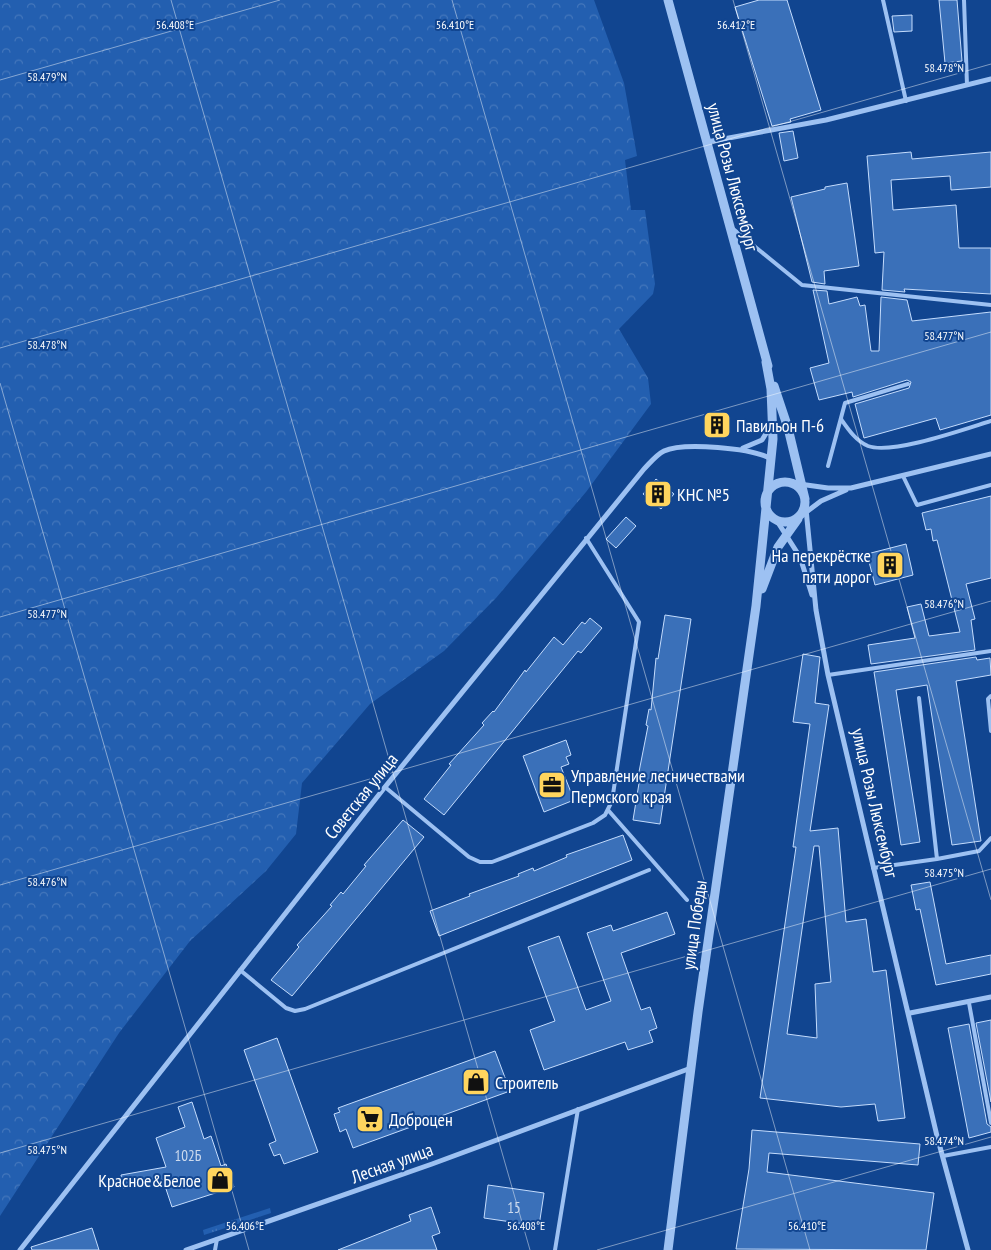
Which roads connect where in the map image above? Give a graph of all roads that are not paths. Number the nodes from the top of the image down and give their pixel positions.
1 (668, 0) edge
2 (883, 0) edge
3 (964, 0) edge
4 (991, 79) edge
5 (967, 85) junction
6 (906, 101) junction
7 (707, 142) junction
8 (729, 226) junction
9 (991, 305) edge
10 (766, 362) junction
11 (908, 384) dead end
12 (773, 415) junction
13 (841, 419) junction
14 (991, 421) edge
15 (737, 449) junction
16 (991, 454) edge
17 (771, 459) junction
18 (828, 466) dead end
19 (903, 476) junction
20 (785, 482) junction
21 (802, 484) junction
22 (991, 485) edge
23 (851, 488) junction
24 (765, 499) junction
25 (805, 499) junction
26 (804, 514) junction
27 (777, 521) junction
28 (786, 533) junction
29 (586, 538) junction
30 (756, 606) junction
31 (816, 610) junction
32 (991, 651) edge
33 (828, 675) junction
34 (991, 696) edge
35 (919, 698) dead end
36 (991, 731) edge
37 (385, 787) junction
38 (608, 810) junction
39 (991, 838) edge
40 (937, 859) junction
41 (873, 868) junction
42 (649, 870) dead end
43 (687, 900) dead end
44 (240, 970) junction
45 (991, 997) edge
46 (968, 1003) junction
47 (910, 1013) junction
48 (691, 1068) junction
49 (578, 1108) junction
50 (991, 1123) edge
51 (991, 1146) edge
52 (943, 1156) junction
53 (217, 1239) junction
54 (20, 1250) edge
55 (186, 1250) edge
56 (215, 1250) edge
57 (555, 1250) edge
58 (668, 1250) edge
59 (968, 1250) edge

1 - 7 street, улица Розы Люксембург
2 - 6 lane
3 - 5 lane
4 - 5 street
5 - 6 street
6 - 7 street
7 - 8 street, улица Розы Люксембург
8 - 9 lane
8 - 10 street, улица Розы Люксембург
10 - 12 street, улица Розы Люксембург
10 - 21 street, улица Розы Люксембург
11 - 13 lane
12 - 15 street
12 - 17 street, улица Розы Люксембург
13 - 14 lane
13 - 18 lane
15 - 17 street, Советская улица
15 - 29 street, Советская улица
16 - 19 street
17 - 24 street, улица Розы Люксембург
19 - 22 lane
19 - 23 street
20 - 21 street
20 - 24 street
20 - 25 street
21 - 23 street
21 - 25 street, улица Розы Люксембург
23 - 26 street
24 - 27 street
24 - 30 street, улица Победы
25 - 26 street
26 - 27 street
26 - 28 street, улица Победы
26 - 31 street, улица Розы Люксембург
27 - 28 street
28 - 30 street, улица Победы
28 - 31 street
29 - 37 street, Советская улица
29 - 38 lane
30 - 48 street, улица Победы
31 - 33 street, улица Розы Люксембург
32 - 33 lane
33 - 41 street, улица Розы Люксембург
34 - 36 lane
35 - 40 lane
37 - 38 lane
37 - 44 street, Советская улица
38 - 43 lane
39 - 40 lane
40 - 41 lane
41 - 47 street, улица Розы Люксембург
42 - 44 lane
44 - 54 street, Советская улица
45 - 46 street
46 - 47 street
46 - 50 lane
47 - 52 street, улица Розы Люксембург
48 - 49 street, Лесная улица
48 - 58 street, улица Победы
49 - 53 street, Лесная улица
49 - 57 lane
51 - 52 lane
52 - 59 street, улица Розы Люксембург
53 - 55 street, Лесная улица
53 - 56 lane

